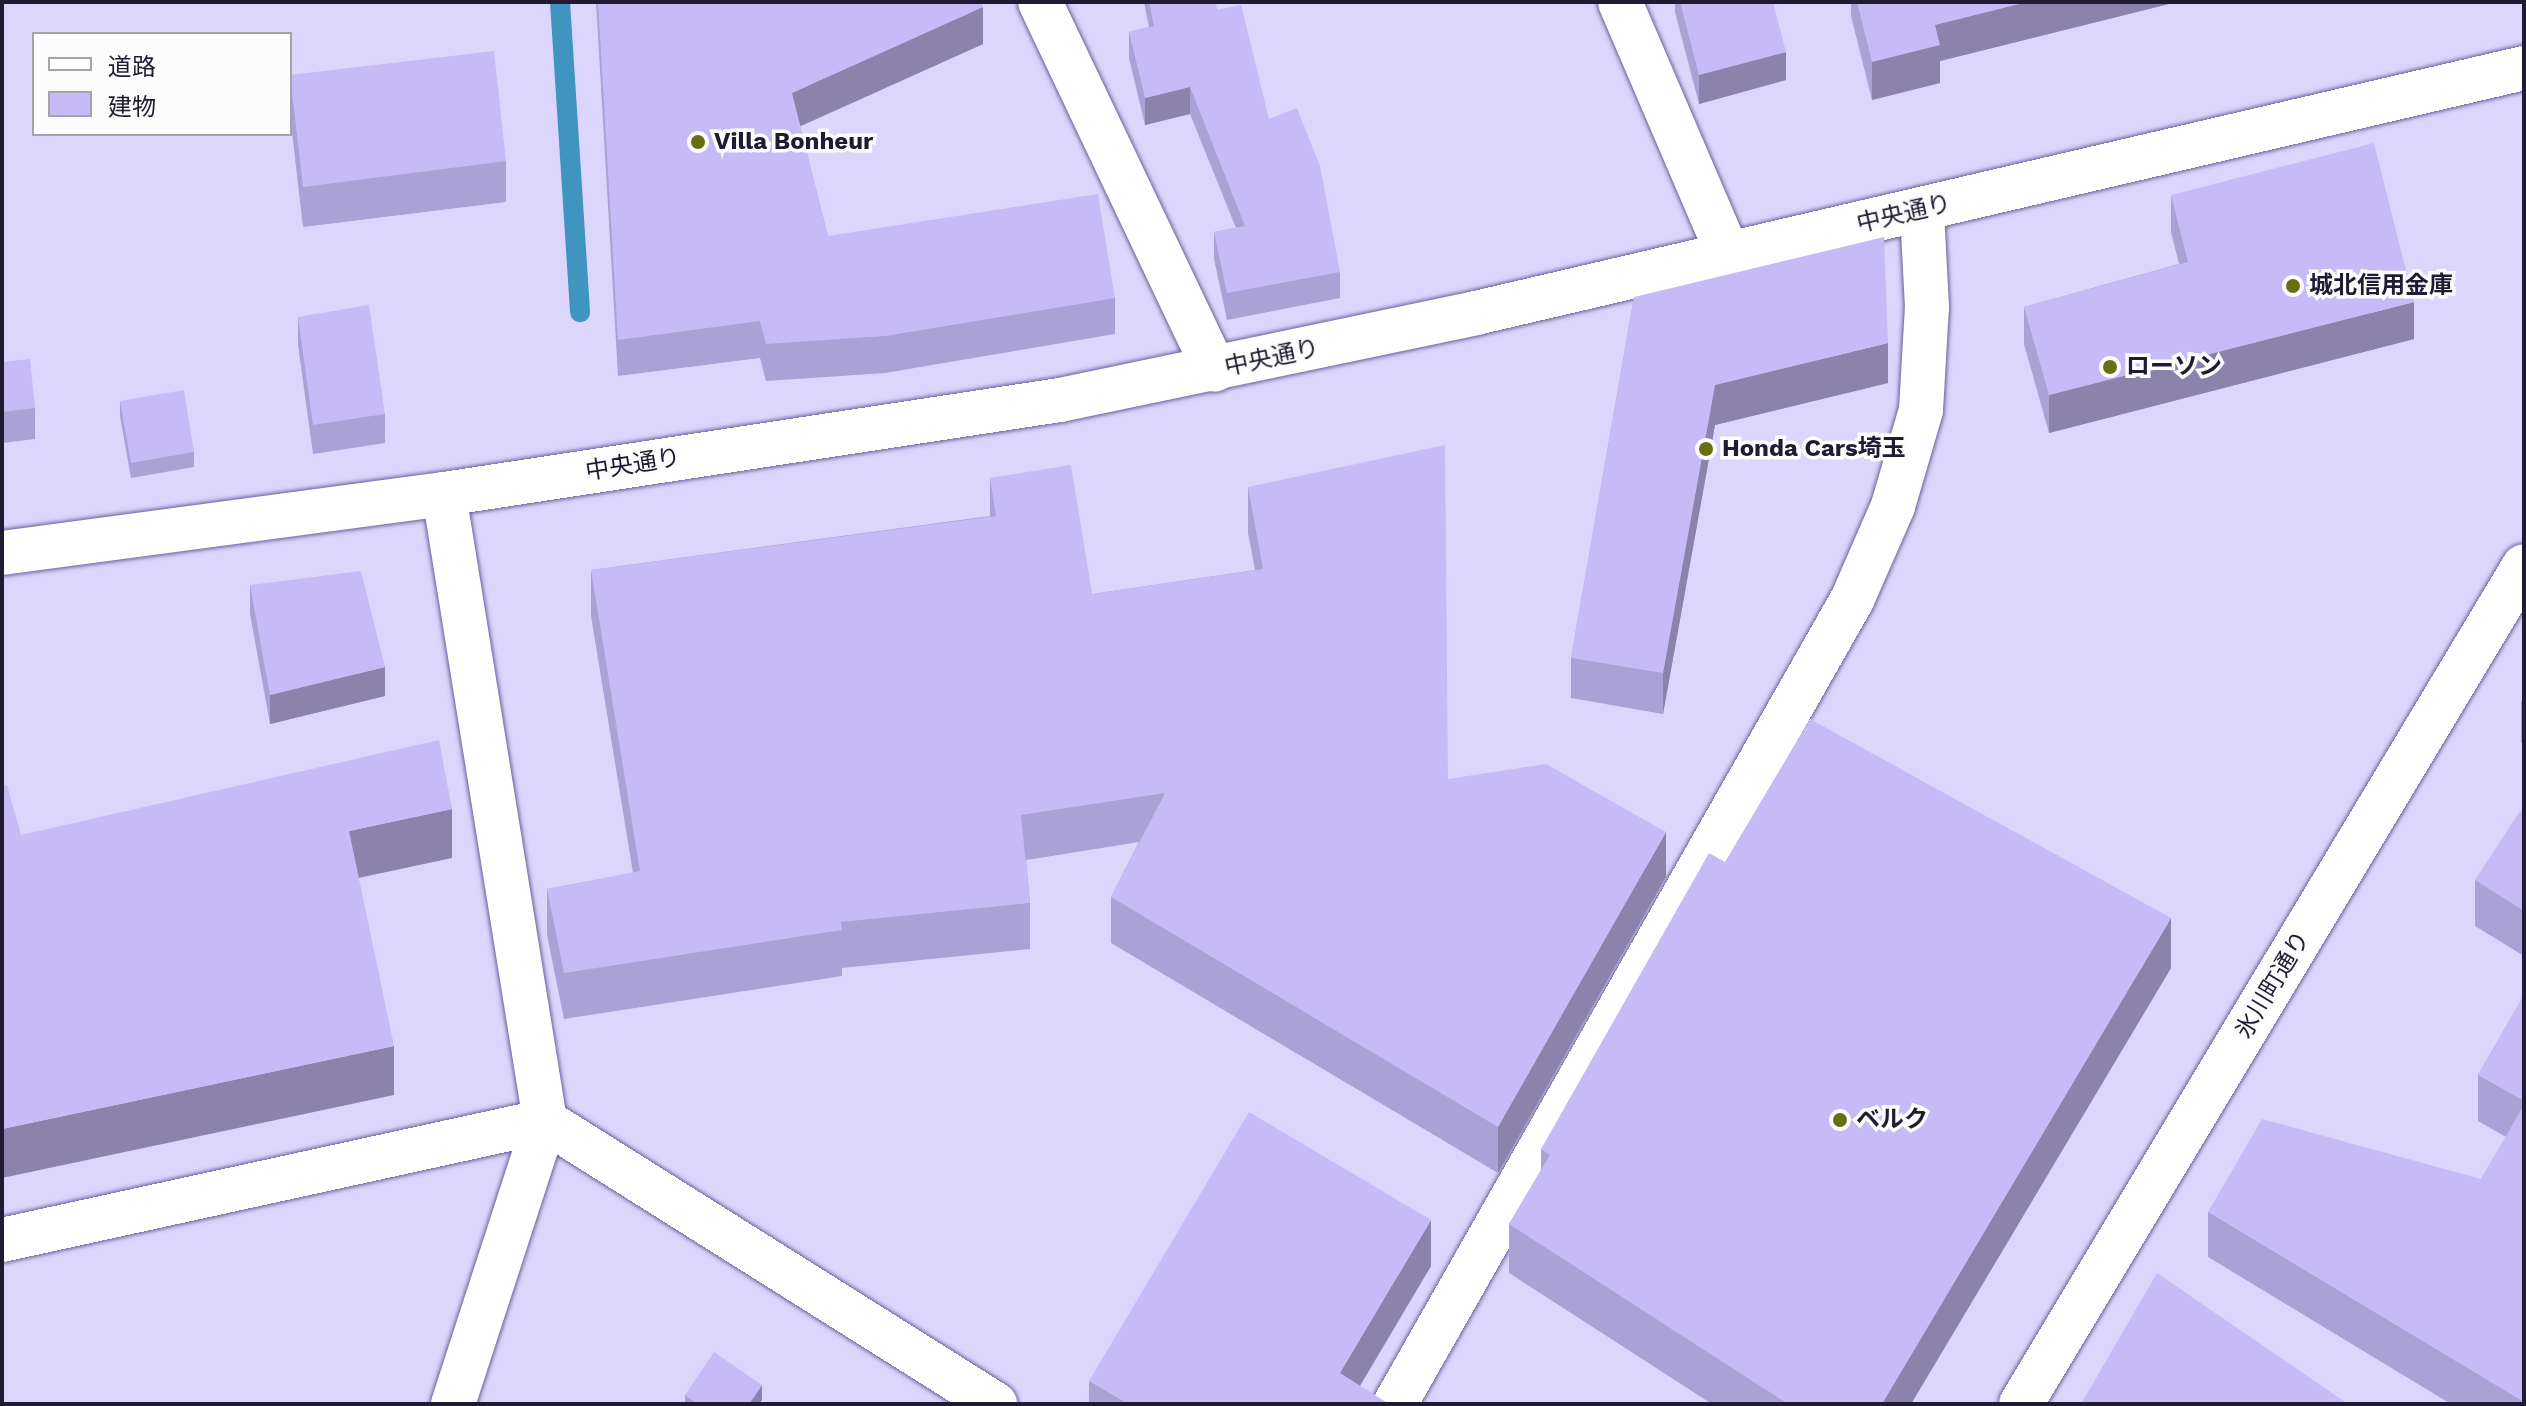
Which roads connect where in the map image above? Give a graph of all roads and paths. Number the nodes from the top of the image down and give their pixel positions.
1 (1040, 2) edge
2 (1620, 2) edge
3 (2524, 68) edge
4 (1922, 210) junction
5 (1728, 254) junction
6 (1215, 370) junction
7 (444, 494) junction
8 (2, 553) edge
9 (2524, 566) edge
10 (545, 1121) junction
11 (2, 1240) edge
12 (453, 1404) edge
13 (995, 1404) edge
14 (1395, 1404) edge
15 (2021, 1404) edge

1 - 6 street
2 - 5 street
3 - 4 street, 中央通り
4 - 5 street, 中央通り
4 - 14 street
5 - 6 street, 中央通り
6 - 7 street, 中央通り
7 - 8 street, 中央通り
7 - 10 street
9 - 15 street, 氷川町通り
10 - 11 street
10 - 12 street
10 - 13 street

